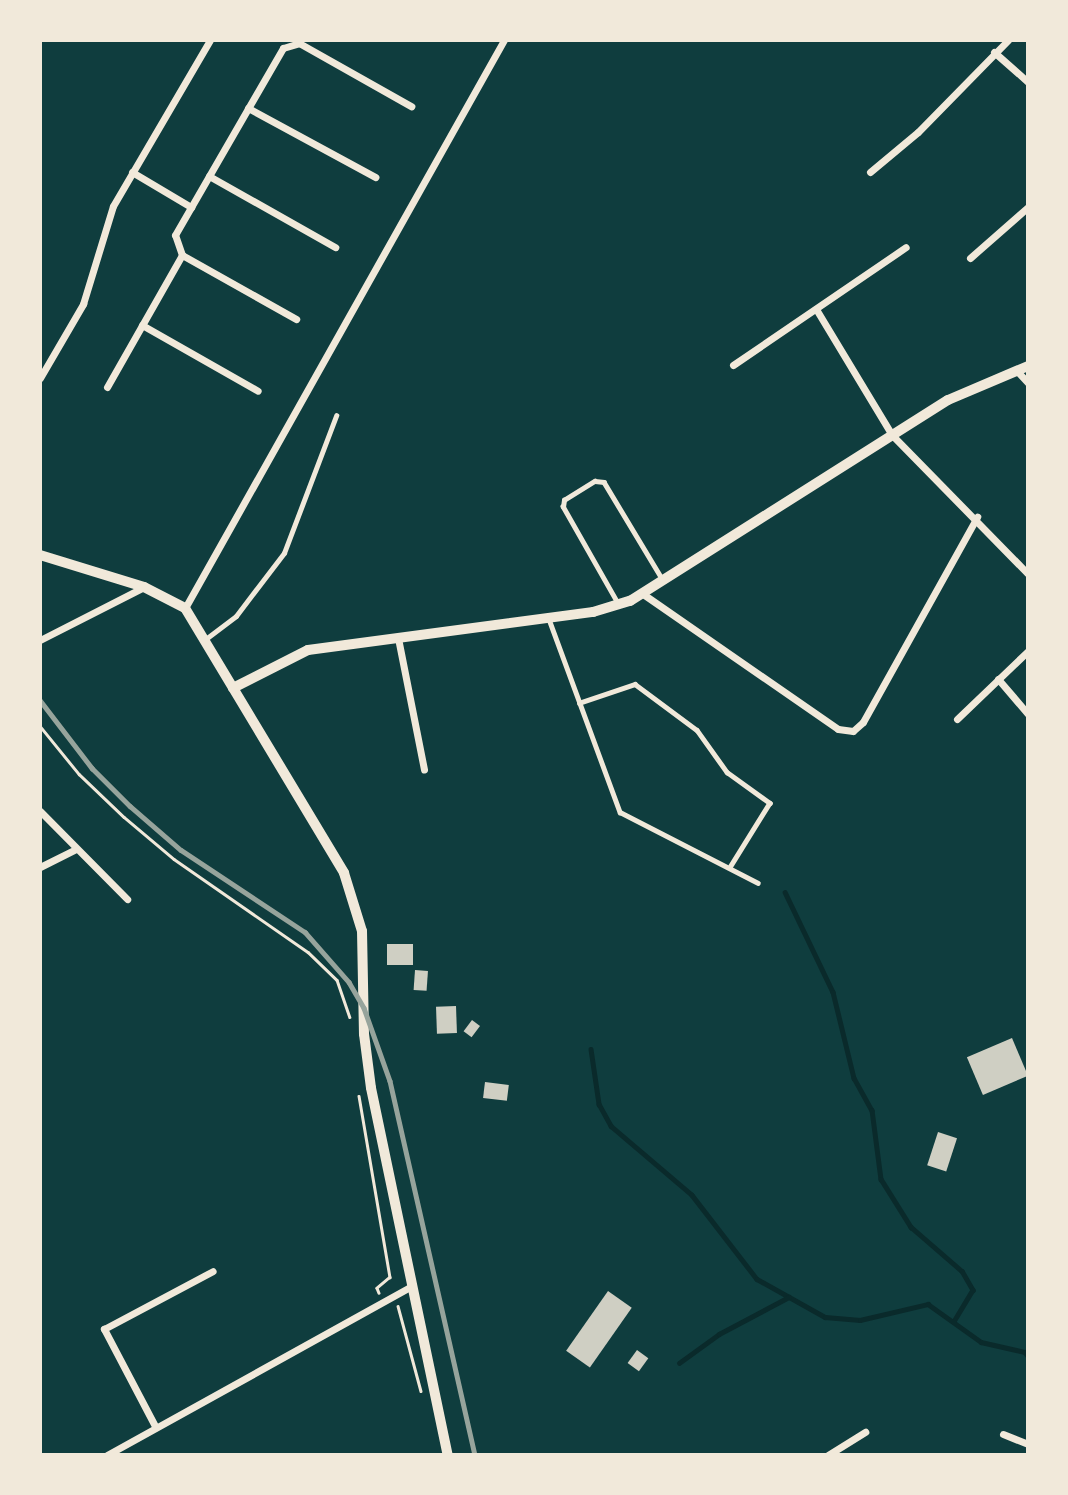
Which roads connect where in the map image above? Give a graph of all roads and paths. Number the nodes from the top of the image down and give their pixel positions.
1 (210, 40) edge
2 (504, 40) edge
3 (1008, 40) edge
4 (994, 52) junction
5 (1028, 82) edge
6 (411, 106) dead end
7 (248, 108) junction
8 (132, 172) junction
9 (870, 172) dead end
10 (209, 177) junction
11 (375, 177) dead end
12 (1028, 206) edge
13 (191, 207) junction
14 (335, 247) dead end
15 (906, 247) dead end
16 (182, 255) junction
17 (970, 258) dead end
18 (816, 309) junction
19 (296, 319) dead end
20 (142, 325) junction
21 (733, 365) dead end
22 (1028, 366) edge
23 (1016, 370) junction
24 (40, 378) edge
25 (1028, 383) edge
26 (107, 387) dead end
27 (258, 391) dead end
28 (336, 416) dead end
29 (892, 435) junction
30 (977, 517) junction
31 (40, 555) edge
32 (1028, 574) edge
33 (664, 580) junction
34 (144, 587) junction
35 (643, 594) junction
36 (619, 606) junction
37 (185, 608) junction
38 (549, 618) junction
39 (207, 638) junction
40 (398, 638) junction
41 (40, 640) edge
42 (1028, 651) edge
43 (999, 679) junction
44 (233, 688) junction
45 (579, 703) junction
46 (1028, 714) edge
47 (957, 719) dead end
48 (40, 726) edge
49 (424, 769) dead end
50 (40, 811) edge
51 (76, 849) junction
52 (731, 866) junction
53 (40, 867) edge
54 (758, 883) dead end
55 (127, 899) dead end
56 (351, 1019) dead end
57 (359, 1095) dead end
58 (213, 1271) dead end
59 (412, 1286) junction
60 (377, 1288) dead end
61 (387, 1309) dead end
62 (421, 1393) dead end
63 (155, 1426) junction
64 (865, 1432) dead end
65 (1003, 1434) dead end
66 (1028, 1444) edge
67 (107, 1455) edge
68 (448, 1455) edge
69 (828, 1455) edge

1 - 8 street
2 - 37 street
3 - 4 street
4 - 5 street
4 - 9 street
6 - 7 street
7 - 10 street
7 - 11 street
8 - 13 street
8 - 24 street
10 - 13 street
10 - 14 street
12 - 17 street
13 - 16 street
15 - 18 street
16 - 19 street
16 - 20 street
18 - 21 street
18 - 29 street
20 - 26 street
20 - 27 street
22 - 23 street
23 - 25 street
23 - 29 street
28 - 39 lane
29 - 30 street
29 - 33 street
30 - 32 street
30 - 35 street
31 - 34 main road
33 - 35 street
33 - 36 lane
34 - 37 main road
34 - 41 street
35 - 36 street
36 - 38 street
37 - 39 main road
38 - 40 street
38 - 45 lane
39 - 44 main road
40 - 44 street
40 - 49 street
42 - 43 street
43 - 46 street
43 - 47 street
44 - 59 main road
45 - 52 lane
45 - 52 lane
48 - 56 path
50 - 51 street
51 - 53 street
51 - 55 street
52 - 54 lane
57 - 60 path
58 - 63 street
59 - 63 street
59 - 68 main road
61 - 62 path
63 - 67 street
64 - 69 street
65 - 66 street

